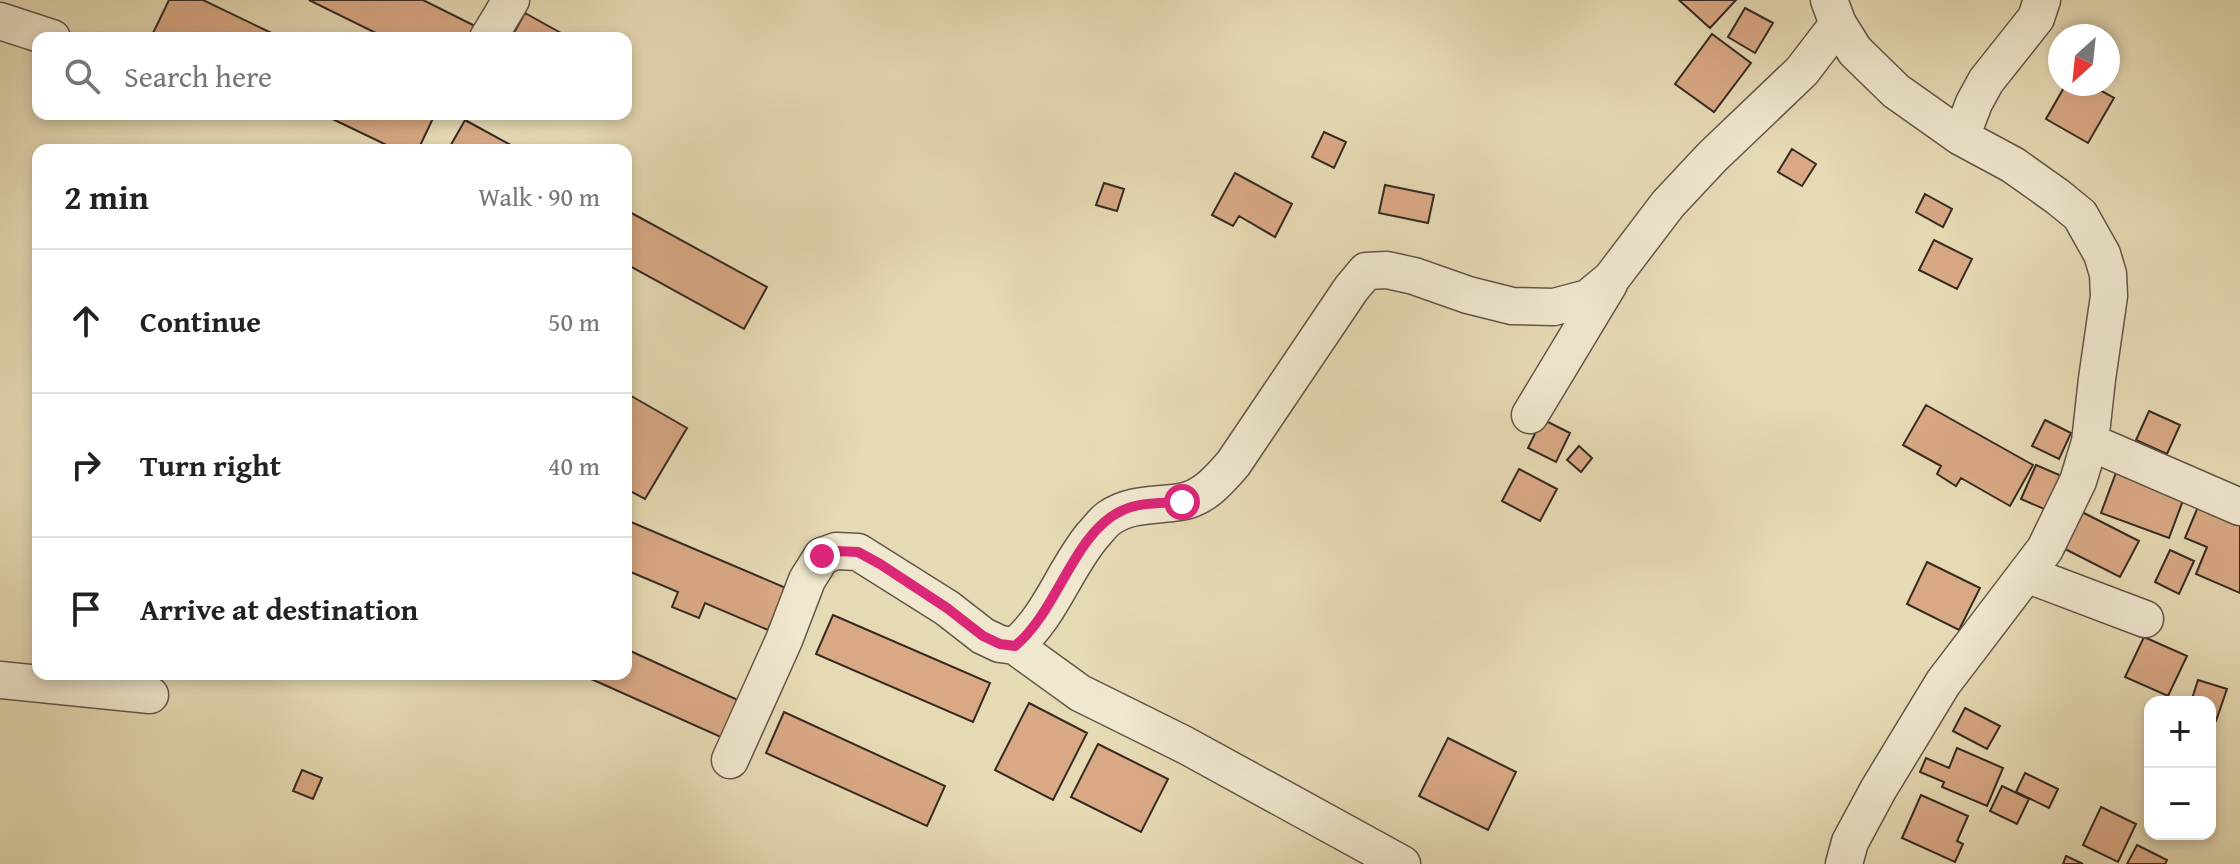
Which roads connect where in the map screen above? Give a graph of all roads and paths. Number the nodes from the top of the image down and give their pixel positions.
1 (511, 0) edge
2 (2042, 0) edge
3 (1834, 12) edge
4 (0, 21) edge
5 (34, 32) edge
6 (492, 32) edge
7 (1961, 137) junction
8 (1611, 279) junction
9 (1530, 415) dead end
10 (2090, 442) junction
11 (2240, 507) edge
12 (2026, 574) junction
13 (2145, 619) dead end
14 (1015, 646) junction
15 (0, 680) edge
16 (150, 695) dead end
17 (730, 760) dead end
18 (1402, 864) edge
19 (1844, 864) edge

1 - 6 street
2 - 7 street
3 - 7 street
3 - 8 street
4 - 5 street
7 - 10 street
8 - 9 street
8 - 14 street
10 - 11 street
10 - 12 street
12 - 13 street
12 - 19 street
14 - 17 street
14 - 18 street
15 - 16 street

